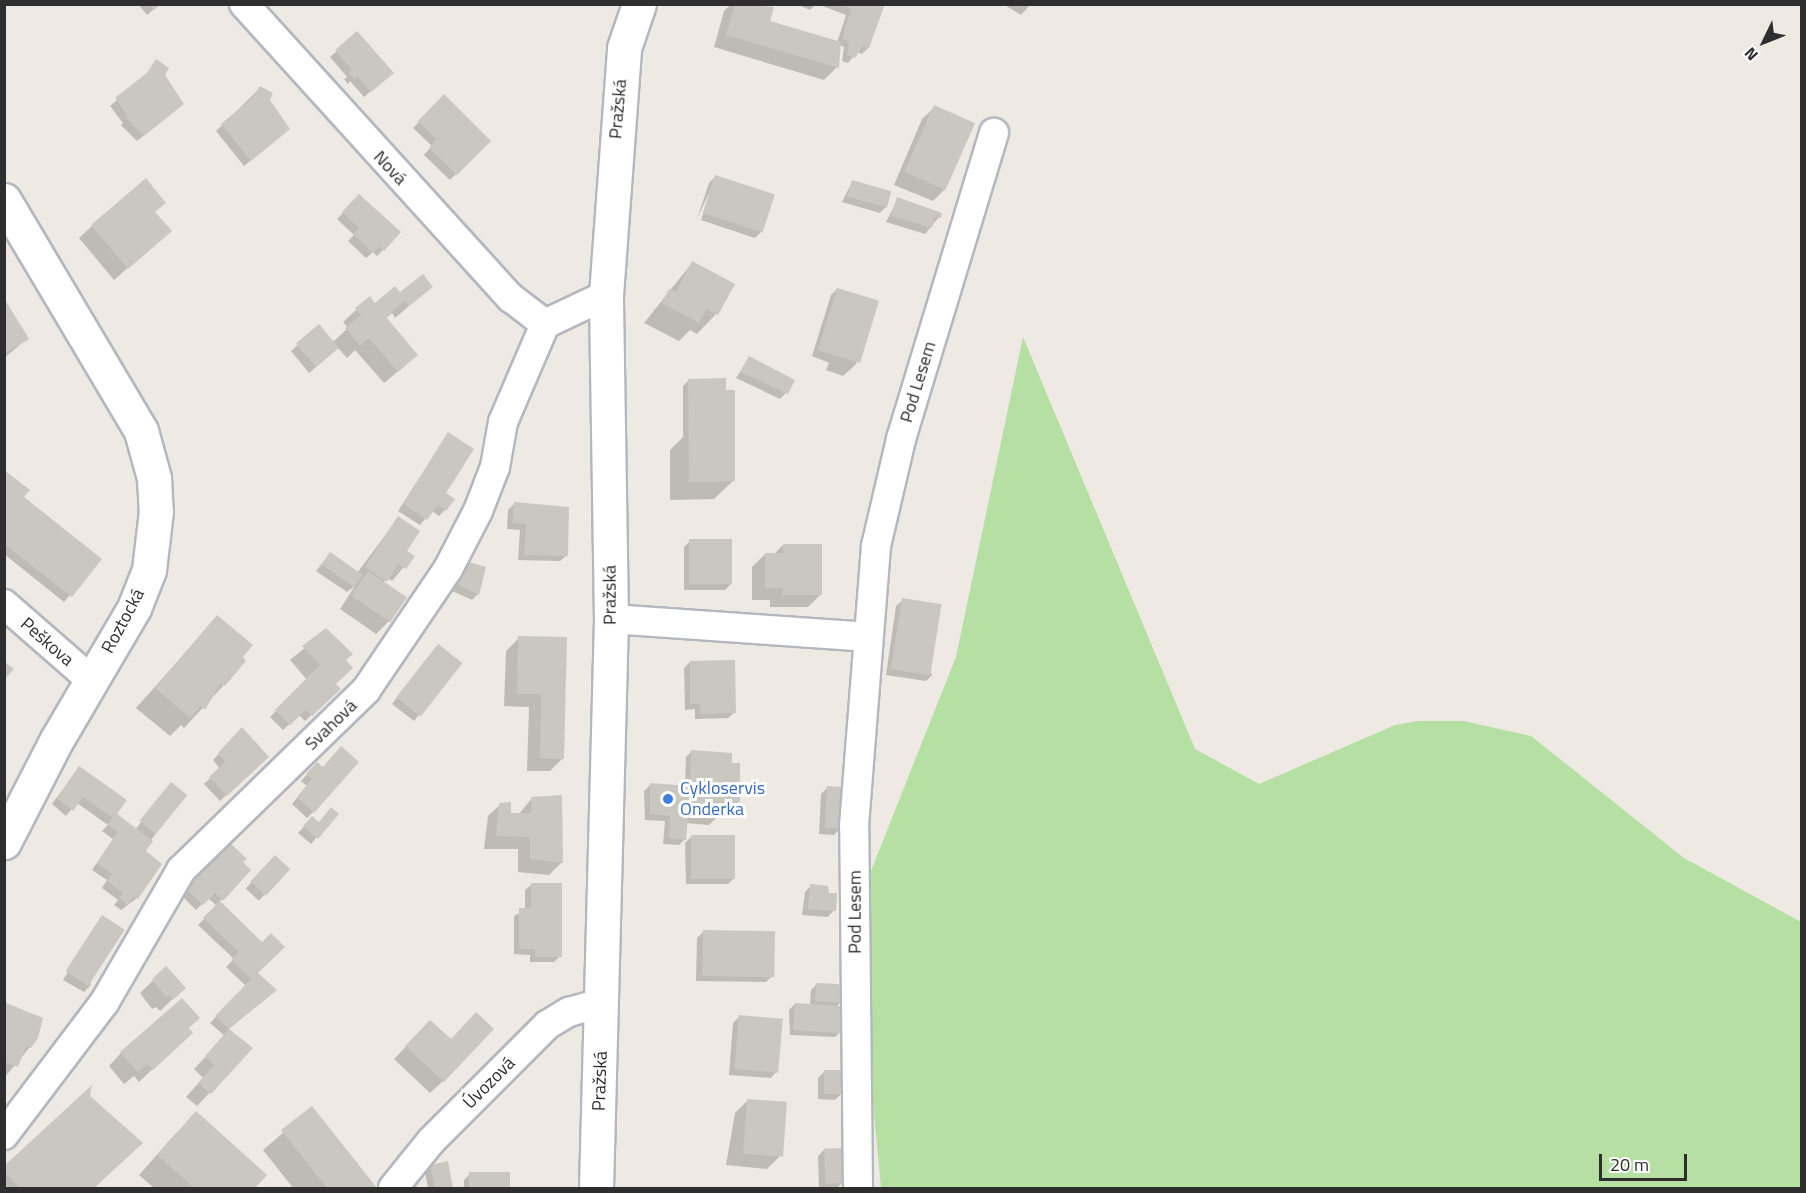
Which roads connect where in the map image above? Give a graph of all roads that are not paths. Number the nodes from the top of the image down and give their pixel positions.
1 (244, 4) edge
2 (639, 4) edge
3 (994, 133) dead end
4 (4, 200) edge
5 (606, 295) junction
6 (545, 324) junction
7 (4, 604) edge
8 (611, 619) junction
9 (866, 637) junction
10 (90, 679) junction
11 (4, 842) edge
12 (603, 1002) junction
13 (4, 1135) edge
14 (393, 1188) edge
15 (596, 1188) edge
16 (858, 1188) edge

1 - 6 street, Nová
2 - 5 main road, Pražská
3 - 9 street, Pod Lesem
4 - 10 main road, Roztocká
5 - 6 street
5 - 8 main road, Pražská
6 - 13 street, Svahová
7 - 10 street, Peškova
8 - 9 street
8 - 12 main road, Pražská
9 - 16 street, Pod Lesem
10 - 11 main road, Roztocká
12 - 14 street, Úvozová
12 - 15 main road, Pražská

